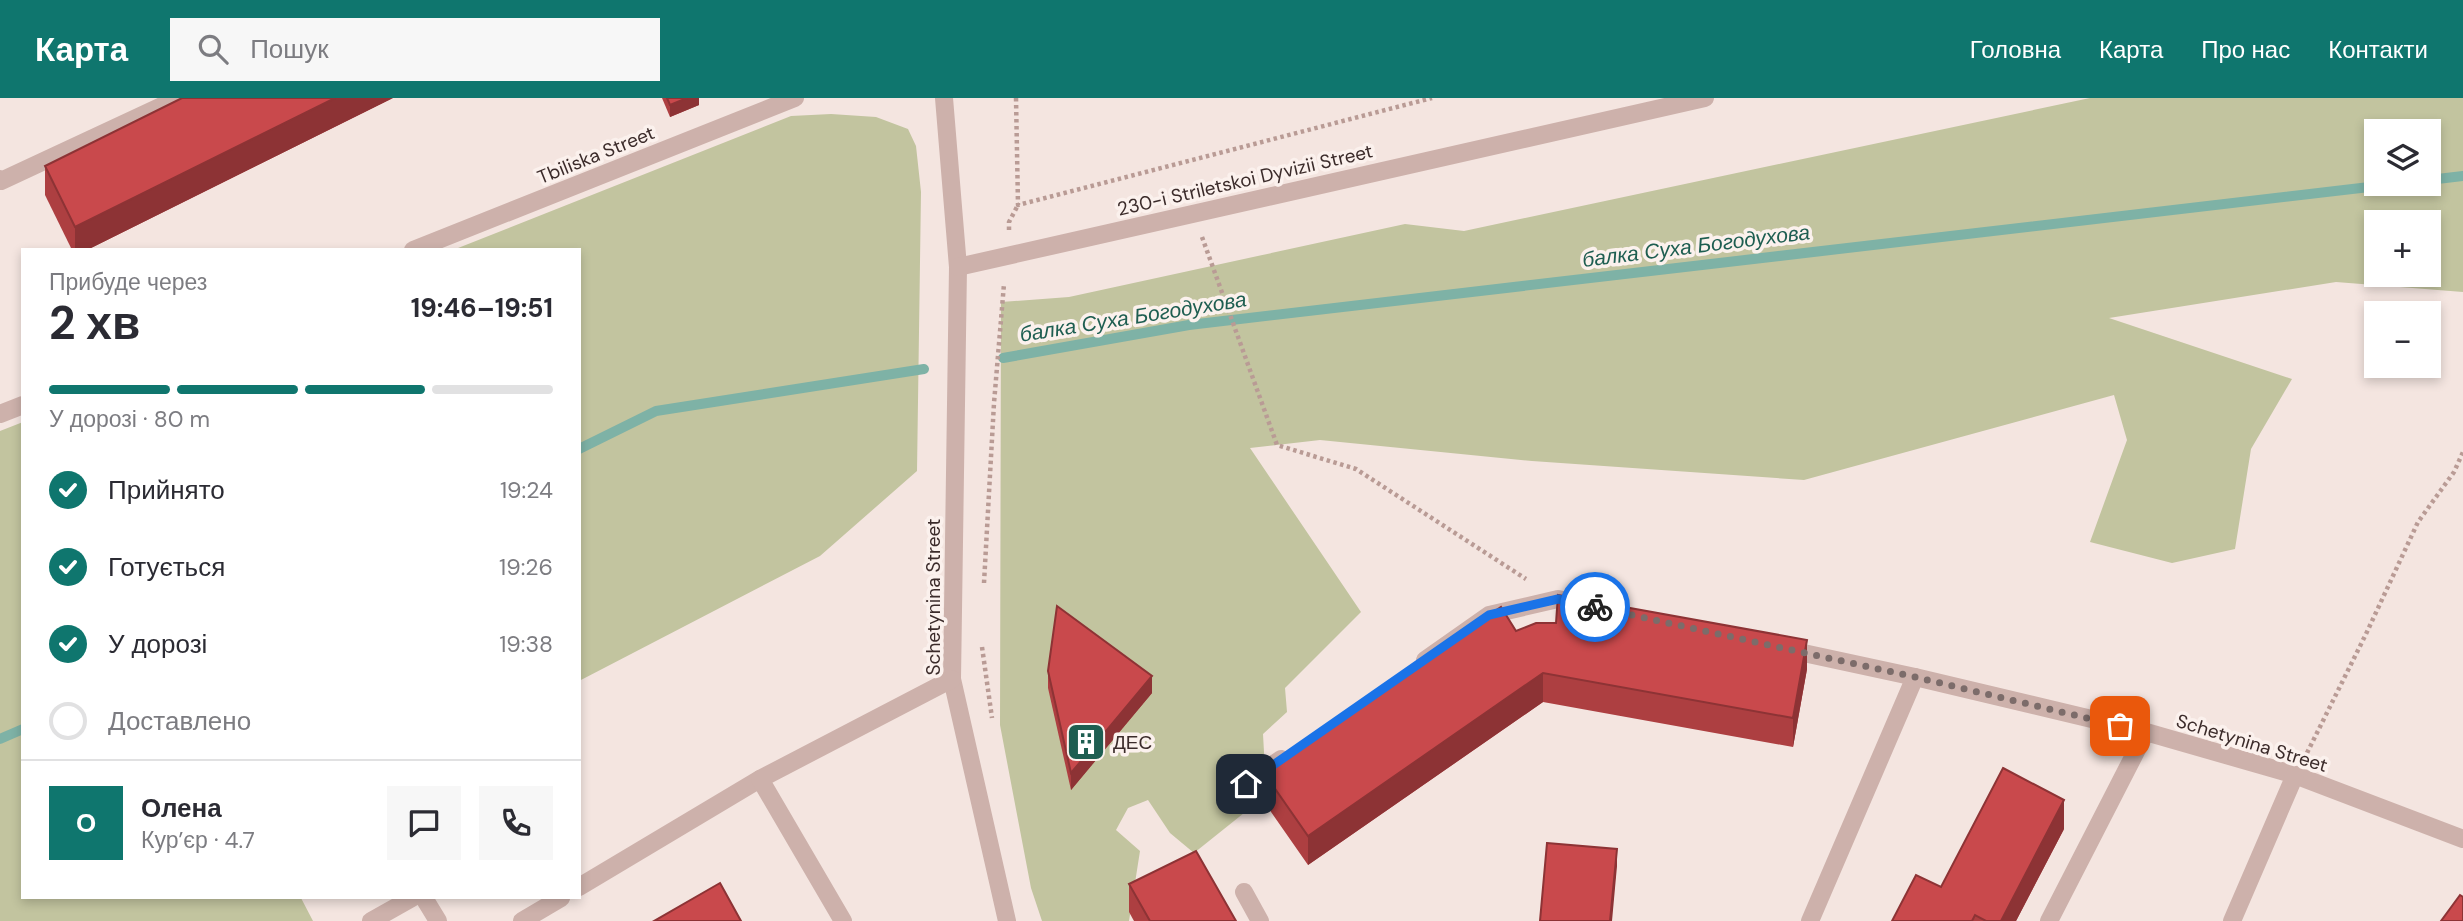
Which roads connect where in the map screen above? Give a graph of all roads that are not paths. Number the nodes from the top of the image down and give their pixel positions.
1 (178, 98) edge
2 (795, 98) edge
3 (944, 98) edge
4 (1706, 98) edge
5 (0, 179) edge
6 (418, 248) edge
7 (958, 267) junction
8 (21, 406) edge
9 (0, 414) edge
10 (1598, 608) edge
11 (1770, 645) edge
12 (1412, 669) edge
13 (1915, 677) junction
14 (952, 679) junction
15 (2146, 732) junction
16 (1290, 753) edge
17 (2295, 775) junction
18 (760, 779) junction
19 (1246, 784) dead end
20 (2463, 839) edge
21 (581, 886) edge
22 (1244, 892) dead end
23 (410, 899) edge
24 (425, 899) edge
25 (559, 899) edge
26 (371, 921) edge
27 (438, 921) edge
28 (522, 921) edge
29 (843, 921) edge
30 (1007, 921) edge
31 (1260, 921) edge
32 (1810, 921) edge
33 (2049, 921) edge
34 (2232, 921) edge

1 - 5 street
2 - 6 street, Tbiliska Street
3 - 7 street
4 - 7 street, 230-i Striletskoi Dyvizii Street
7 - 14 street, Schetynina Street
8 - 9 street
10 - 12 street
11 - 13 street, Schetynina Street
13 - 15 street, Schetynina Street
13 - 32 street
14 - 18 street
14 - 30 street, Schetynina Street
15 - 17 street, Schetynina Street
15 - 33 street
16 - 19 street
17 - 20 street, Schetynina Street
17 - 34 street
18 - 21 street
18 - 29 street
22 - 31 street
23 - 26 street
24 - 27 street
25 - 28 street

